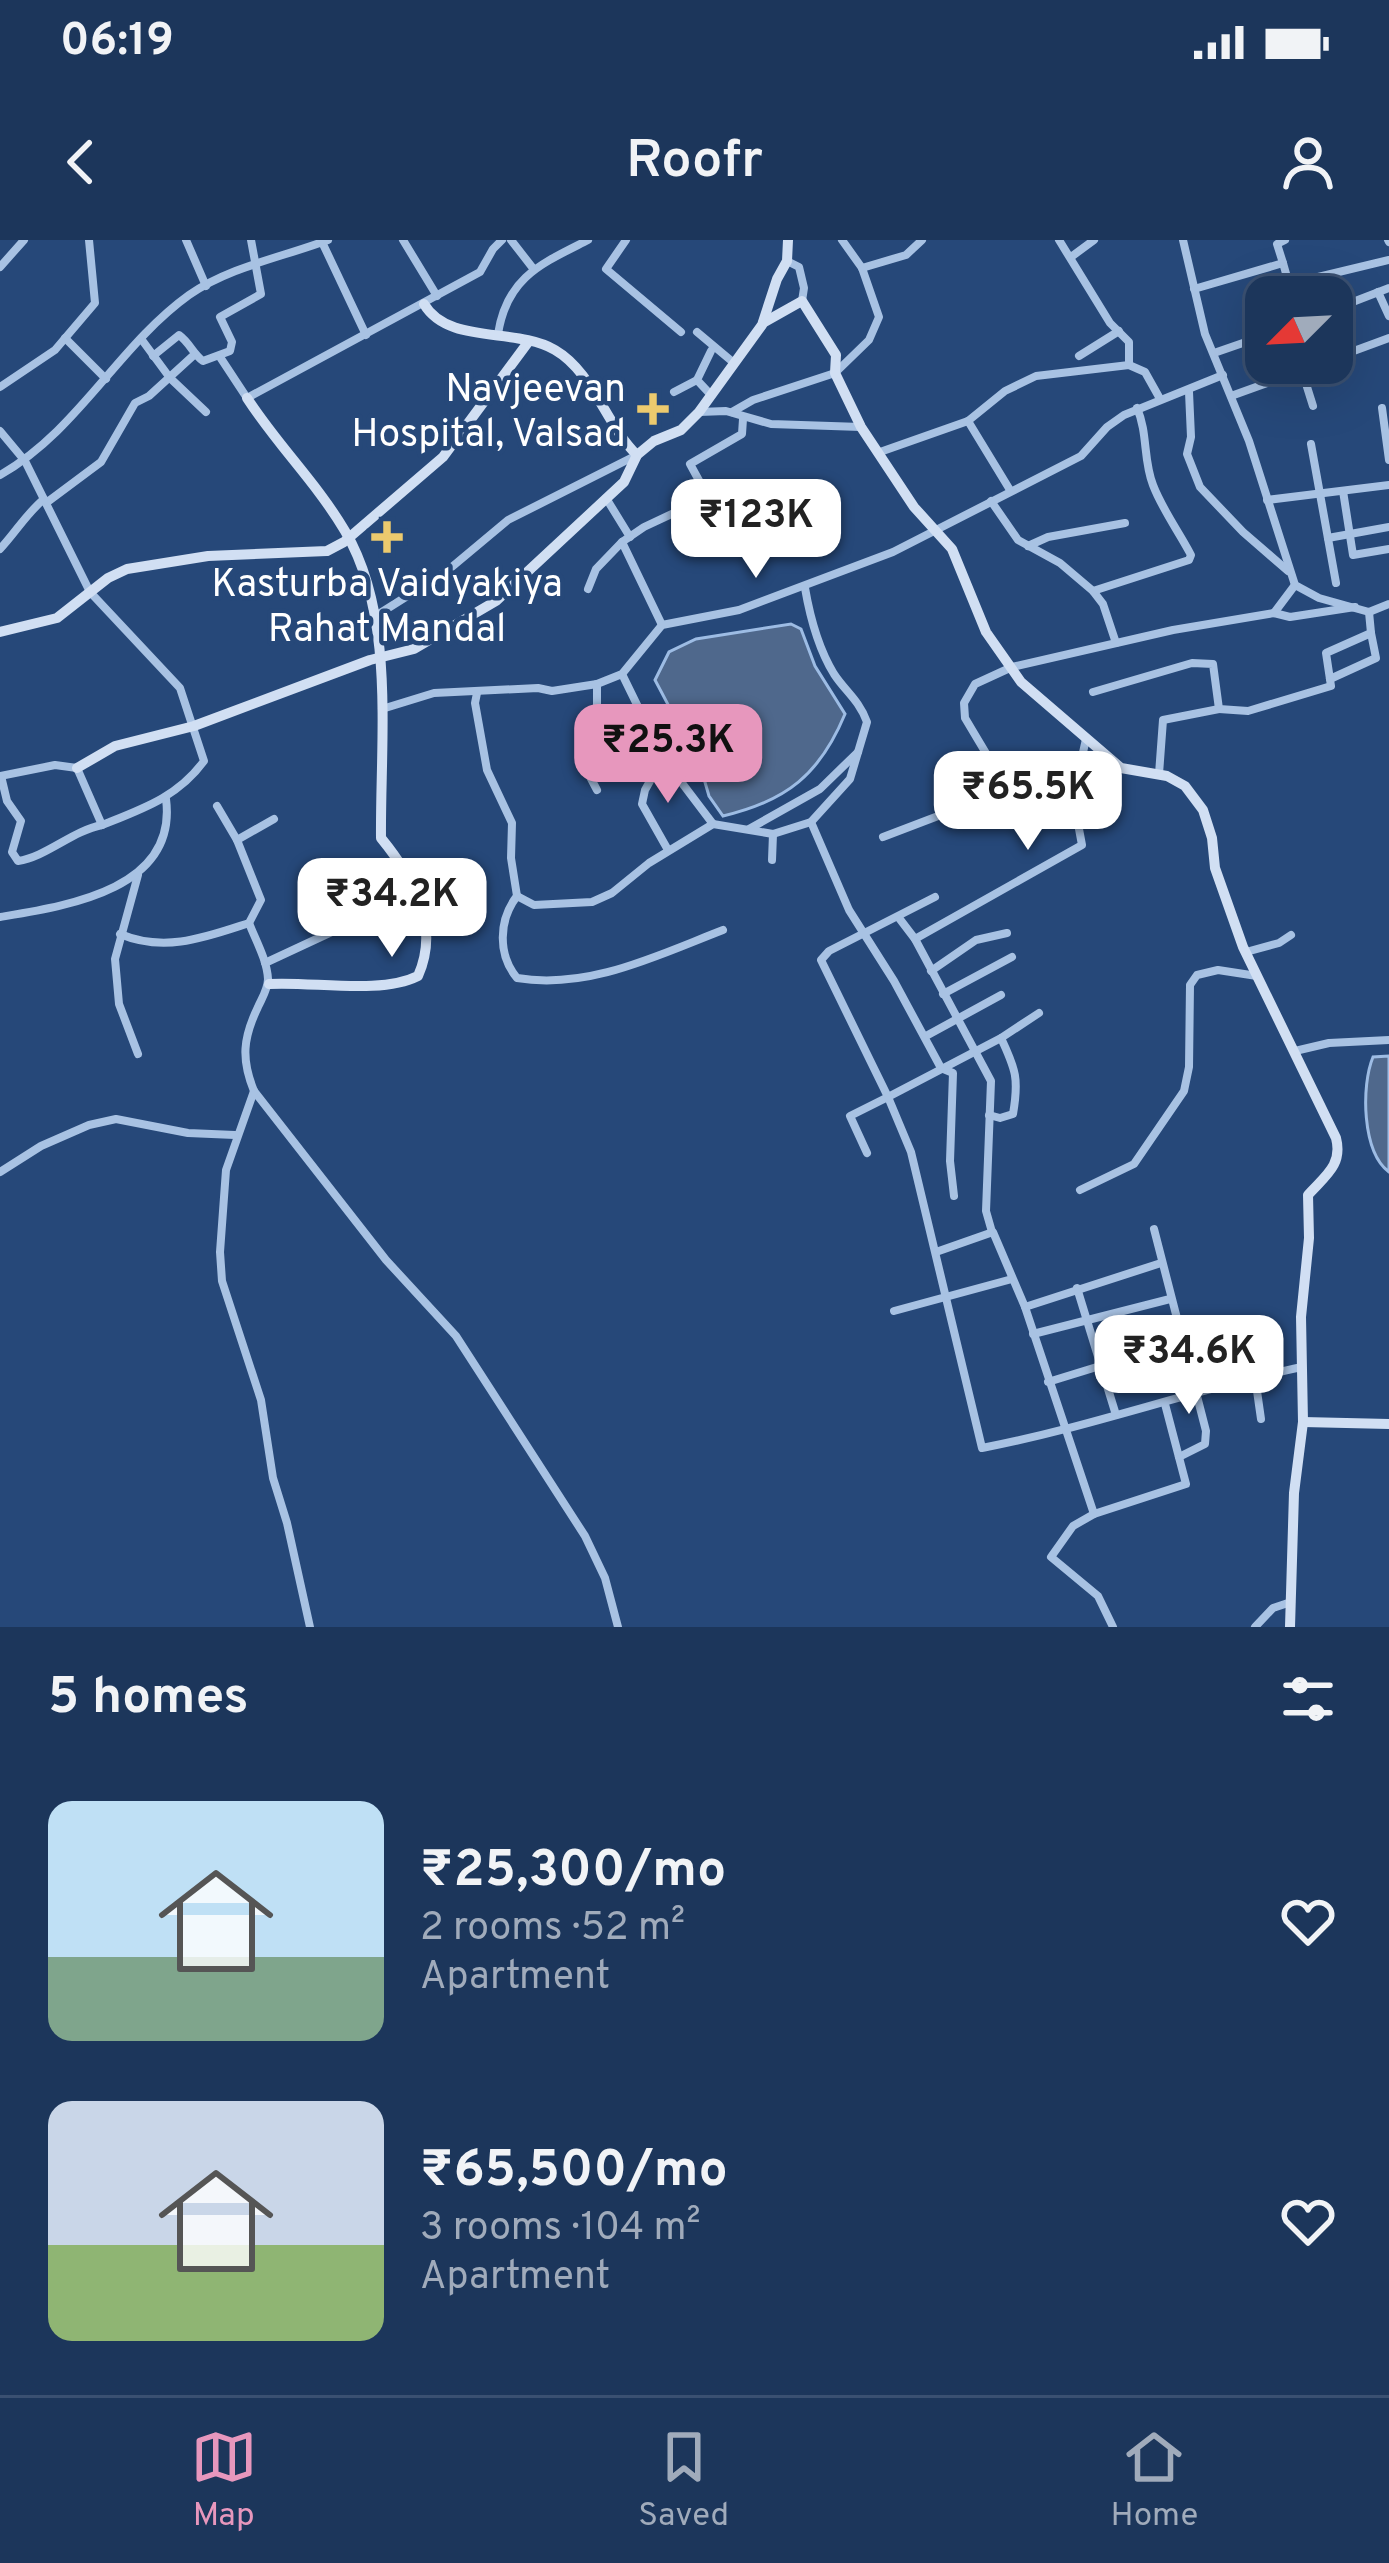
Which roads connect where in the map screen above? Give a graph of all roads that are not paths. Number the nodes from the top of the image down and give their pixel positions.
1 (24, 240) edge
2 (88, 240) edge
3 (186, 240) edge
4 (251, 240) edge
5 (403, 240) edge
6 (507, 240) edge
7 (588, 240) edge
8 (626, 240) edge
9 (788, 240) edge
10 (842, 240) edge
11 (922, 240) edge
12 (1059, 240) edge
13 (1094, 240) edge
14 (1184, 240) edge
15 (1284, 240) edge
16 (325, 241) edge
17 (1071, 257) junction
18 (1389, 260) edge
19 (787, 261) junction
20 (1283, 263) junction
21 (255, 265) junction
22 (0, 267) edge
23 (532, 268) junction
24 (862, 268) junction
25 (1287, 276) edge
26 (1322, 276) edge
27 (206, 286) junction
28 (1389, 287) edge
29 (1194, 289) junction
30 (1378, 292) junction
31 (437, 296) junction
32 (802, 301) junction
33 (1353, 302) edge
34 (424, 304) junction
35 (1389, 316) edge
36 (763, 323) junction
37 (681, 332) dead end
38 (697, 332) dead end
39 (1120, 332) junction
40 (498, 334) junction
41 (366, 335) junction
42 (65, 338) junction
43 (1389, 338) edge
44 (142, 340) junction
45 (529, 341) junction
46 (1245, 342) edge
47 (711, 351) dead end
48 (1353, 351) edge
49 (1214, 353) junction
50 (196, 354) junction
51 (153, 356) junction
52 (1079, 356) dead end
53 (220, 357) junction
54 (734, 364) junction
55 (1129, 365) junction
56 (836, 373) junction
57 (1222, 375) junction
58 (170, 378) junction
59 (106, 379) junction
60 (697, 380) junction
61 (1264, 384) edge
62 (1306, 384) edge
63 (0, 388) edge
64 (674, 392) dead end
65 (1189, 392) junction
66 (712, 396) junction
67 (1231, 396) junction
68 (247, 398) junction
69 (1159, 398) junction
70 (1313, 406) dead end
71 (1382, 408) dead end
72 (1137, 409) junction
73 (206, 412) dead end
74 (700, 412) junction
75 (732, 412) junction
76 (743, 419) junction
77 (968, 422) junction
78 (861, 427) junction
79 (0, 431) edge
80 (1311, 444) dead end
81 (880, 452) junction
82 (1389, 454) edge
83 (637, 455) junction
84 (25, 461) junction
85 (0, 475) edge
86 (1389, 485) edge
87 (1010, 490) junction
88 (1343, 490) junction
89 (1320, 493) junction
90 (606, 498) junction
91 (1267, 500) junction
92 (45, 501) junction
93 (991, 501) junction
94 (1125, 523) dead end
95 (1389, 527) edge
96 (932, 530) junction
97 (1350, 534) junction
98 (349, 536) junction
99 (1328, 538) junction
100 (626, 539) junction
101 (1027, 547) junction
102 (0, 549) edge
103 (1389, 549) edge
104 (1291, 574) junction
105 (1336, 583) dead end
106 (1295, 585) junction
107 (805, 588) junction
108 (588, 589) dead end
109 (1093, 590) junction
110 (90, 592) junction
111 (1389, 604) edge
112 (1355, 608) junction
113 (1369, 612) junction
114 (1274, 613) junction
115 (374, 617) junction
116 (662, 625) junction
117 (0, 632) edge
118 (1371, 633) junction
119 (1116, 643) junction
120 (379, 658) junction
121 (1012, 667) junction
122 (622, 674) junction
123 (1330, 679) junction
124 (597, 684) junction
125 (1094, 692) dead end
126 (477, 693) junction
127 (382, 709) junction
128 (1219, 709) junction
129 (194, 726) junction
130 (1086, 739) junction
131 (860, 750) junction
132 (663, 758) junction
133 (77, 768) junction
134 (1159, 775) junction
135 (0, 776) edge
136 (1009, 789) junction
137 (597, 790) dead end
138 (166, 799) junction
139 (4, 804) edge
140 (217, 806) dead end
141 (1024, 818) dead end
142 (274, 819) dead end
143 (811, 822) junction
144 (712, 824) junction
145 (102, 825) junction
146 (747, 830) junction
147 (773, 834) junction
148 (883, 837) dead end
149 (237, 840) junction
150 (668, 850) junction
151 (772, 860) dead end
152 (375, 864) dead end
153 (138, 874) junction
154 (517, 896) junction
155 (935, 897) dead end
156 (0, 917) edge
157 (899, 918) junction
158 (249, 923) junction
159 (723, 930) dead end
160 (1007, 933) dead end
161 (120, 934) junction
162 (863, 934) junction
163 (1291, 935) dead end
164 (915, 939) junction
165 (1246, 952) junction
166 (1012, 957) dead end
167 (265, 963) junction
168 (931, 970) junction
169 (1258, 976) junction
170 (268, 984) junction
171 (943, 994) junction
172 (1001, 995) dead end
173 (1040, 1013) dead end
174 (958, 1018) junction
175 (926, 1036) junction
176 (1001, 1038) junction
177 (1389, 1040) edge
178 (977, 1051) junction
179 (1295, 1051) junction
180 (138, 1054) dead end
181 (941, 1068) junction
182 (254, 1091) junction
183 (888, 1097) junction
184 (989, 1115) junction
185 (236, 1135) junction
186 (866, 1153) dead end
187 (0, 1172) edge
188 (1079, 1190) dead end
189 (954, 1196) dead end
190 (1154, 1229) dead end
191 (992, 1232) junction
192 (936, 1252) junction
193 (1161, 1263) junction
194 (1012, 1279) junction
195 (1077, 1288) junction
196 (1170, 1299) junction
197 (944, 1300) junction
198 (1025, 1307) junction
199 (894, 1311) dead end
200 (1086, 1320) junction
201 (1033, 1334) junction
202 (1100, 1366) junction
203 (1304, 1367) junction
204 (1255, 1377) junction
205 (1048, 1382) junction
206 (1195, 1391) junction
207 (1165, 1404) junction
208 (1116, 1415) junction
209 (1261, 1419) dead end
210 (1303, 1422) junction
211 (1389, 1424) edge
212 (1065, 1432) junction
213 (1179, 1456) junction
214 (1094, 1514) junction
215 (1292, 1602) junction
216 (310, 1627) edge
217 (618, 1627) edge
218 (1113, 1627) edge
219 (1255, 1627) edge
220 (1290, 1627) edge

1 - 22 street
2 - 42 street
3 - 27 street
4 - 21 street
5 - 31 street
6 - 23 street
6 - 31 street
7 - 23 street
8 - 37 street
9 - 19 street
10 - 24 street
11 - 24 street
12 - 17 street
13 - 17 street
14 - 29 street
15 - 20 street
16 - 21 street
16 - 41 street
17 - 39 street
18 - 26 street
19 - 32 street
19 - 36 street
20 - 25 street
20 - 29 street
21 - 27 street
21 - 53 street
23 - 40 street
24 - 56 street
27 - 44 street
28 - 30 street
29 - 49 street
30 - 33 street
30 - 35 street
31 - 34 street
32 - 36 street
32 - 56 street
34 - 40 street
34 - 41 street
36 - 54 street
38 - 54 street
39 - 52 street
39 - 55 street
40 - 45 street
41 - 68 street
42 - 59 street
42 - 63 street
43 - 48 street
44 - 51 street
44 - 59 street
45 - 83 street
45 - 98 street
46 - 49 street
47 - 60 street
49 - 57 street
50 - 51 street
50 - 53 street
50 - 58 street
51 - 58 street
53 - 68 street
54 - 66 street
55 - 69 street
55 - 77 street
56 - 75 street
56 - 78 street
57 - 65 street
57 - 67 street
58 - 73 street
58 - 92 street
59 - 84 street
60 - 64 street
60 - 66 street
61 - 67 street
62 - 70 street
65 - 69 street
65 - 104 street
66 - 74 street
67 - 91 street
68 - 98 street
69 - 72 street
71 - 82 street
72 - 87 street
72 - 109 street
74 - 75 street
74 - 83 street
75 - 76 street
76 - 78 street
76 - 100 street
77 - 81 street
77 - 87 street
78 - 81 street
79 - 84 street
80 - 89 street
81 - 96 street
83 - 90 street
83 - 115 street
84 - 85 street
84 - 92 street
86 - 88 street
87 - 93 street
88 - 89 street
88 - 97 street
89 - 91 street
89 - 99 street
90 - 100 street
90 - 120 street
91 - 104 street
92 - 102 street
92 - 110 street
93 - 96 street
93 - 101 street
94 - 101 street
95 - 97 street
96 - 107 street
96 - 121 street
97 - 99 street
97 - 103 street
98 - 110 street
98 - 115 street
99 - 105 street
100 - 108 street
100 - 116 street
101 - 109 street
104 - 106 street
106 - 112 street
106 - 114 street
107 - 116 street
107 - 131 street
109 - 119 street
110 - 117 street
110 - 129 street
111 - 113 street
112 - 113 street
112 - 114 street
113 - 118 street
114 - 119 street
115 - 120 street
116 - 122 street
118 - 123 street
118 - 123 street
119 - 121 street
120 - 127 street
120 - 129 street
121 - 130 street
121 - 136 street
122 - 124 street
122 - 132 street
123 - 128 street
124 - 126 street
124 - 137 street
125 - 128 street
126 - 127 street
126 - 154 street
127 - 170 street
128 - 134 street
129 - 133 street
129 - 138 street
130 - 134 street
130 - 164 street
131 - 143 street
131 - 146 street
132 - 144 street
132 - 150 street
133 - 135 street
133 - 145 street
134 - 165 street
135 - 139 street
136 - 141 street
136 - 148 street
138 - 145 street
138 - 153 street
139 - 145 street
140 - 149 street
142 - 149 street
143 - 147 street
143 - 162 street
144 - 146 street
144 - 150 street
146 - 147 street
147 - 151 street
149 - 158 street
150 - 154 street
152 - 167 street
153 - 156 street
153 - 161 street
154 - 159 street
155 - 157 street
157 - 162 street
157 - 164 street
158 - 161 street
158 - 167 street
160 - 168 street
161 - 180 street
162 - 175 street
162 - 183 street
163 - 165 street
164 - 168 street
165 - 169 street
166 - 171 street
167 - 170 street
168 - 171 street
169 - 179 street
169 - 188 street
170 - 182 street
171 - 174 street
172 - 174 street
173 - 176 street
174 - 175 street
174 - 178 street
175 - 181 street
176 - 178 street
176 - 184 street
177 - 179 street
178 - 181 street
178 - 184 street
179 - 203 street
181 - 183 street
181 - 189 street
182 - 185 street
182 - 217 street
183 - 186 street
183 - 192 street
184 - 191 street
185 - 187 street
185 - 216 street
190 - 193 street
191 - 192 street
191 - 194 street
192 - 197 street
193 - 195 street
193 - 196 street
194 - 197 street
194 - 198 street
195 - 198 street
195 - 200 street
196 - 200 street
196 - 206 street
197 - 199 street
197 - 212 street
198 - 201 street
200 - 201 street
200 - 202 street
201 - 205 street
202 - 205 street
202 - 208 street
203 - 204 street
203 - 210 street
204 - 206 street
204 - 209 street
205 - 212 street
206 - 207 street
206 - 213 street
207 - 208 street
207 - 213 street
208 - 212 street
210 - 211 street
210 - 215 street
212 - 214 street
213 - 214 street
214 - 218 street
215 - 219 street
215 - 220 street

